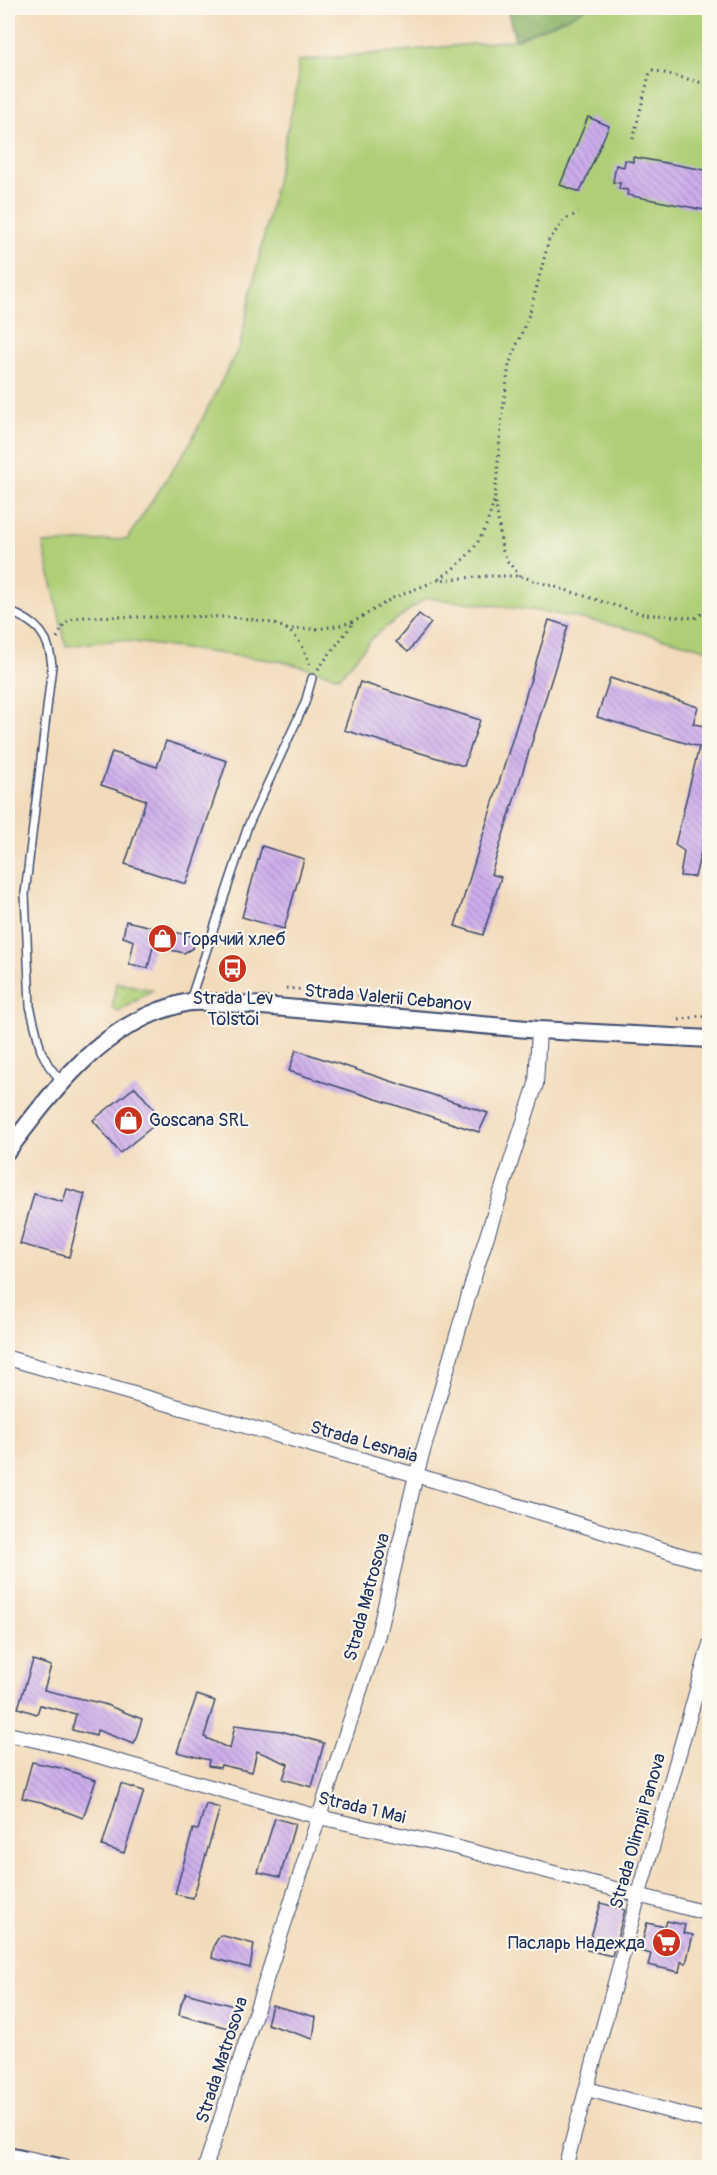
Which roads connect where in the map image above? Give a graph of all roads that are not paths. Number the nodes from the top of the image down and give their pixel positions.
1 (8, 611) edge
2 (312, 678) road end
3 (189, 1002) junction
4 (538, 1030) junction
5 (710, 1039) edge
6 (62, 1083) junction
7 (8, 1150) edge
8 (8, 1358) edge
9 (416, 1476) junction
10 (710, 1564) edge
11 (710, 1644) edge
12 (8, 1734) edge
13 (319, 1817) junction
14 (639, 1894) junction
15 (710, 1914) edge
16 (587, 2090) junction
17 (710, 2122) edge
18 (8, 2156) edge
19 (64, 2168) edge
20 (205, 2168) edge
21 (565, 2168) edge

1 - 6 lane
2 - 3 lane
3 - 4 street, Strada Valerii Cebanov
3 - 6 street, Strada Valerii Cebanov
4 - 5 street, Strada Valerii Cebanov
4 - 9 street, Strada Matrosova
6 - 7 street, Strada Valerii Cebanov
8 - 9 street, Strada Lesnaia
9 - 10 street, Strada Lesnaia
9 - 13 street, Strada Matrosova
11 - 14 street, Strada Olimpii Panova
12 - 13 street, Strada 1 Mai
13 - 14 street, Strada 1 Mai
13 - 20 street, Strada Matrosova
14 - 15 street, Strada 1 Mai
14 - 16 street, Strada Olimpii Panova
16 - 17 street
16 - 21 street, Strada Olimpii Panova
18 - 19 street

